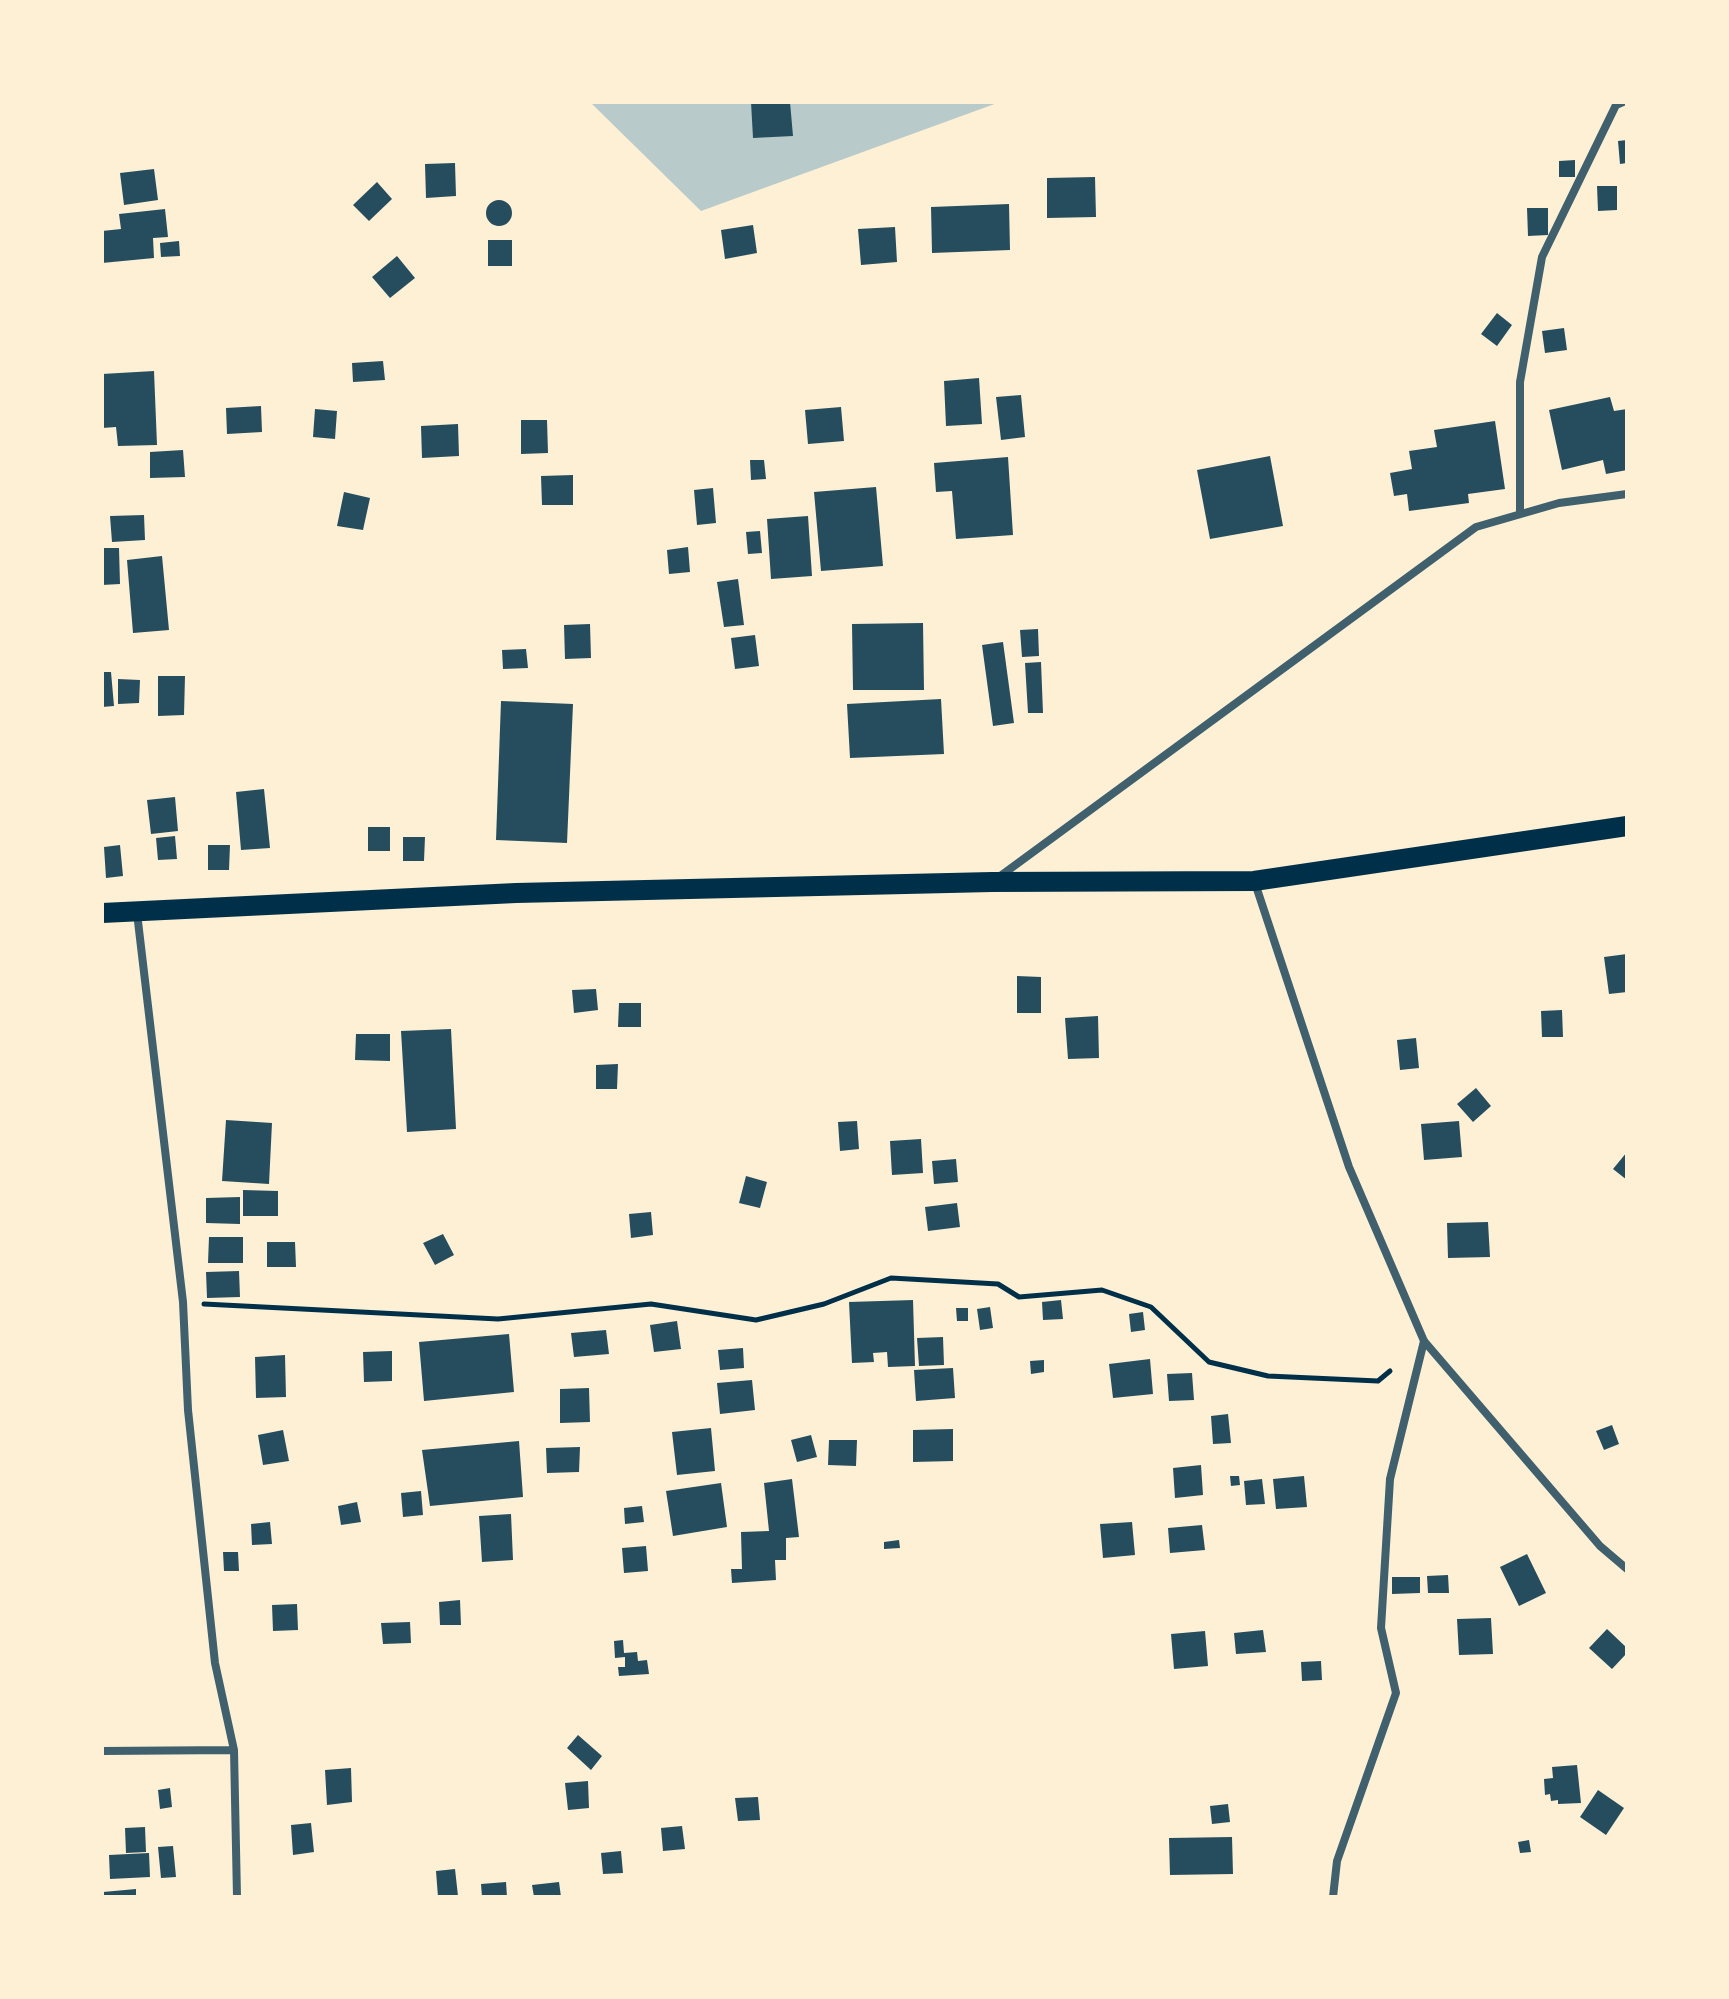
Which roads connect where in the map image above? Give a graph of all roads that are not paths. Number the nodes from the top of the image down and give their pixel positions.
1 (1623, 102) edge
2 (1627, 494) edge
3 (1520, 514) junction
4 (1627, 826) edge
5 (1254, 881) junction
6 (992, 882) junction
7 (137, 912) junction
8 (102, 913) edge
9 (1424, 1341) junction
10 (1627, 1569) edge
11 (234, 1750) junction
12 (102, 1751) edge
13 (237, 1897) edge
14 (1333, 1897) edge

1 - 3 street
2 - 3 street
3 - 6 street
4 - 5 main road
5 - 6 main road
5 - 9 street
6 - 7 main road
7 - 8 main road
7 - 11 street
9 - 10 street
9 - 14 street
11 - 12 street
11 - 13 street

